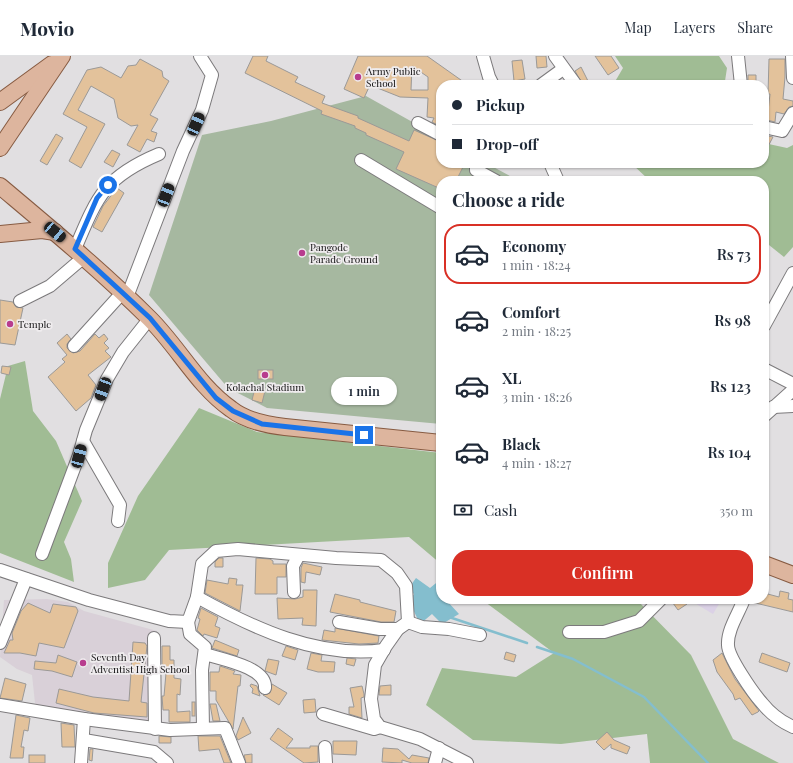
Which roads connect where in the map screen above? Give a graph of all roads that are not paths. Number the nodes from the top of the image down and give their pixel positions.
1 (62, 56) edge
2 (200, 56) edge
3 (483, 56) edge
4 (556, 56) edge
5 (738, 56) edge
6 (792, 56) edge
7 (563, 69) junction
8 (793, 78) edge
9 (490, 80) edge
10 (549, 80) edge
11 (572, 80) edge
12 (740, 80) edge
13 (0, 102) edge
14 (793, 113) edge
15 (418, 123) dead end
16 (769, 128) edge
17 (436, 132) edge
18 (0, 148) edge
19 (159, 154) dead end
20 (361, 160) dead end
21 (476, 168) edge
22 (487, 176) edge
23 (0, 186) edge
24 (436, 205) edge
25 (55, 232) junction
26 (0, 234) edge
27 (79, 253) junction
28 (793, 273) edge
29 (124, 295) junction
30 (20, 301) dead end
31 (769, 317) edge
32 (150, 318) junction
33 (74, 346) dead end
34 (769, 372) edge
35 (793, 384) edge
36 (793, 390) edge
37 (793, 404) edge
38 (773, 407) junction
39 (769, 411) edge
40 (83, 441) junction
41 (436, 441) edge
42 (118, 521) dead end
43 (42, 554) dead end
44 (299, 555) junction
45 (769, 566) edge
46 (0, 570) edge
47 (793, 575) edge
48 (26, 579) junction
49 (294, 592) dead end
50 (196, 597) junction
51 (656, 604) edge
52 (742, 604) edge
53 (188, 622) junction
54 (339, 622) dead end
55 (403, 626) junction
56 (569, 632) dead end
57 (480, 635) dead end
58 (154, 638) dead end
59 (0, 644) edge
60 (384, 650) junction
61 (205, 654) junction
62 (265, 688) dead end
63 (0, 706) edge
64 (323, 714) dead end
65 (84, 719) junction
66 (380, 727) junction
67 (793, 727) edge
68 (203, 728) junction
69 (155, 729) junction
70 (84, 740) junction
71 (325, 746) dead end
72 (439, 748) junction
73 (81, 763) edge
74 (166, 763) edge
75 (239, 763) edge
76 (326, 763) edge
77 (435, 763) edge
78 (467, 763) edge

1 - 13 main road
1 - 18 main road
2 - 29 street
3 - 9 street
4 - 7 street
5 - 12 street
6 - 8 street
7 - 10 street
7 - 11 street
14 - 16 street
15 - 17 street
19 - 27 street
20 - 24 street
21 - 22 street
23 - 25 main road
25 - 26 main road
25 - 27 main road
27 - 29 main road
27 - 30 street
28 - 31 street
29 - 32 main road
29 - 33 street
32 - 40 street
32 - 41 main road
34 - 35 street
36 - 38 street
37 - 38 street
38 - 39 street
40 - 42 street
40 - 43 street
44 - 49 street
44 - 50 street
44 - 55 street
45 - 47 main road
46 - 48 street
48 - 53 street
48 - 59 street
50 - 53 street
50 - 60 street
51 - 56 street
52 - 67 street
53 - 61 street
54 - 55 street
55 - 57 street
55 - 60 street
58 - 69 street
60 - 66 street
61 - 62 street
61 - 68 street
63 - 65 street
64 - 66 street
65 - 69 street
65 - 70 street
66 - 72 street
68 - 69 street
68 - 75 street
70 - 73 street
70 - 74 street
71 - 76 street
72 - 77 street
72 - 78 street

